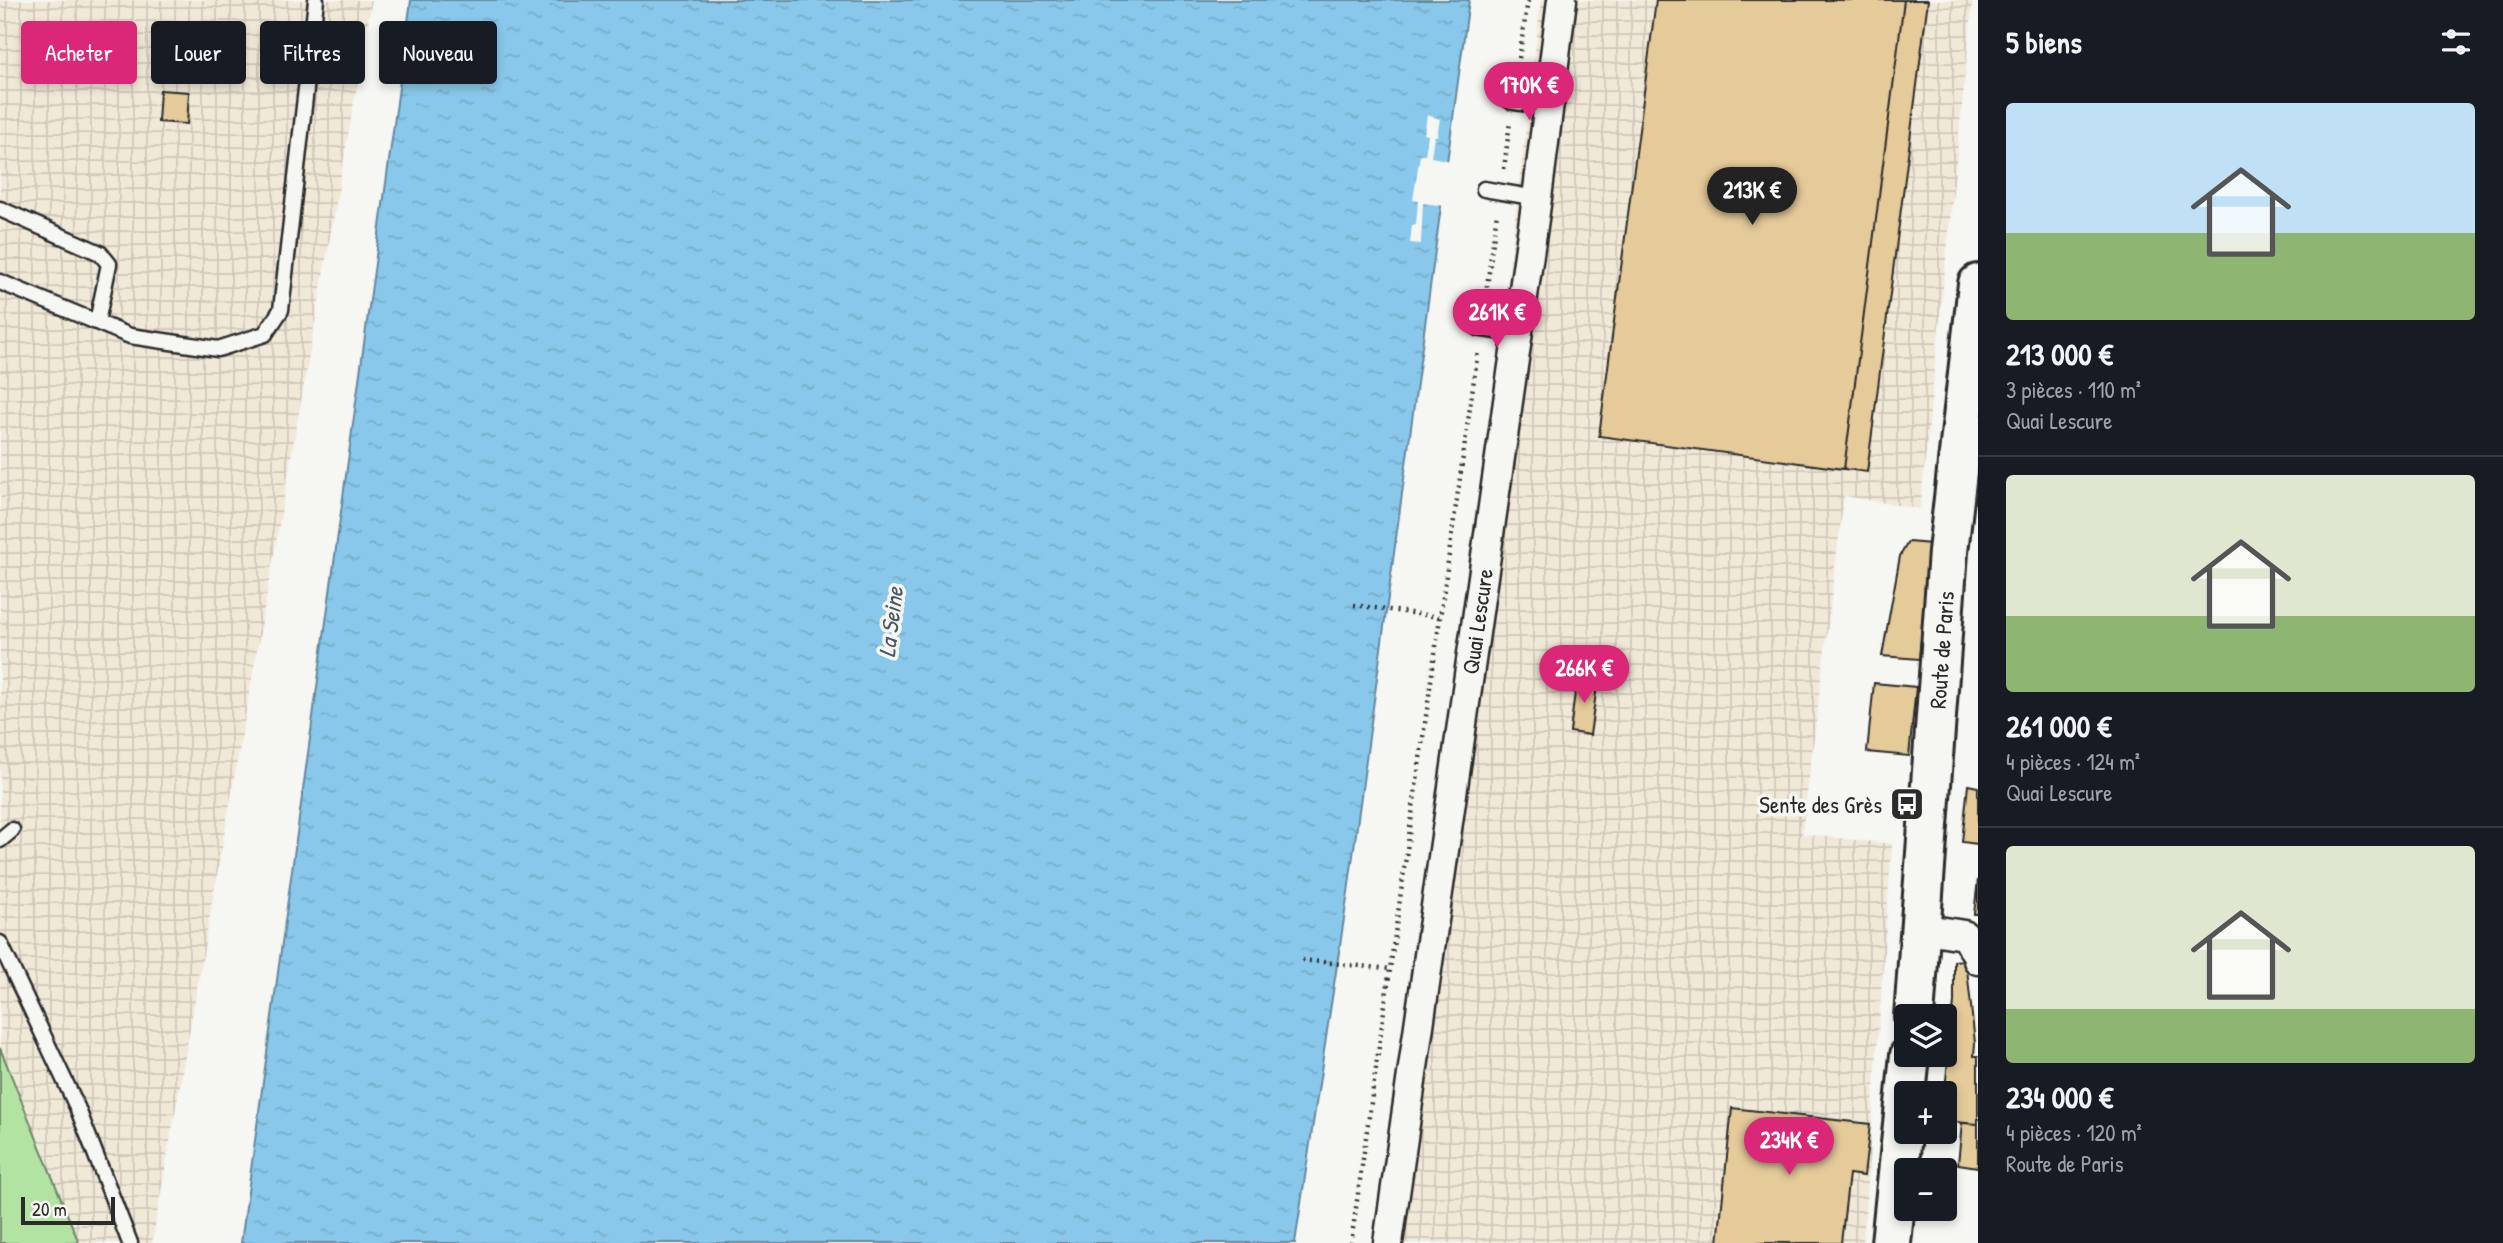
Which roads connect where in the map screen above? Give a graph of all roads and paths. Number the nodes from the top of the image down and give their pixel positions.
1 (316, 0) edge
2 (1528, 0) edge
3 (1562, 0) edge
4 (1514, 95) junction
5 (1549, 100) junction
6 (1485, 189) dead end
7 (1500, 191) junction
8 (1537, 198) junction
9 (0, 209) edge
10 (0, 282) edge
11 (1978, 284) edge
12 (97, 322) junction
13 (1482, 322) junction
14 (1518, 327) junction
15 (1354, 605) dead end
16 (1439, 617) junction
17 (12, 830) dead end
18 (0, 840) edge
19 (1920, 928) junction
20 (0, 943) edge
21 (1302, 960) dead end
22 (1978, 960) edge
23 (1390, 969) junction
24 (1915, 1004) edge
25 (1909, 1067) edge
26 (130, 1243) edge
27 (1350, 1243) edge
28 (1388, 1243) edge
29 (1891, 1243) edge

1 - 12 lane
2 - 4 path
3 - 5 street, Quai Lescure
4 - 5 street
4 - 7 path
5 - 8 street, Quai Lescure
6 - 7 lane
7 - 8 lane
7 - 13 path
8 - 14 street, Quai Lescure
9 - 12 lane
10 - 12 lane
11 - 19 main road, Route de Paris
13 - 14 street
13 - 16 path
14 - 28 street, Quai Lescure
15 - 16 path
16 - 23 path
17 - 18 lane
19 - 22 street
19 - 24 main road, Route de Paris
20 - 26 lane
21 - 23 path
23 - 27 path
25 - 29 main road

